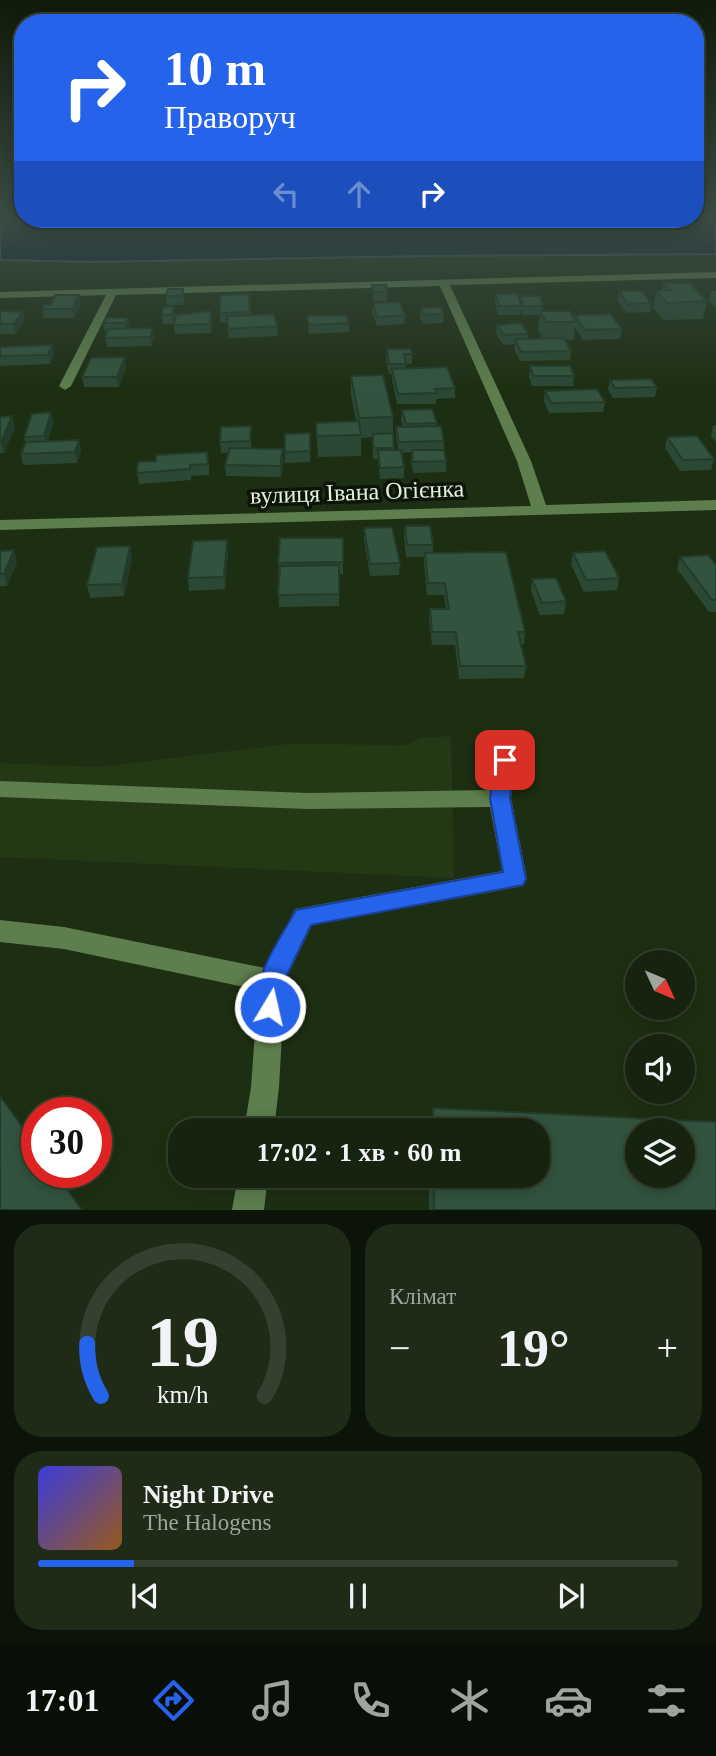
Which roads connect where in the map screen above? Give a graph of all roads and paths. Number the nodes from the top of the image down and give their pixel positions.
1 (672, 276) edge
2 (444, 284) junction
3 (112, 293) junction
4 (0, 295) edge
5 (65, 386) dead end
6 (716, 505) edge
7 (540, 509) junction
8 (0, 525) edge
9 (505, 760) dead end
10 (0, 789) edge
11 (500, 798) junction
12 (0, 931) edge
13 (272, 981) junction
14 (261, 1118) edge
15 (251, 1188) edge
16 (248, 1210) edge

1 - 2 street
2 - 3 street
2 - 7 street
3 - 4 street
3 - 5 street
6 - 7 street, вулиця Івана Огієнка
7 - 8 street, вулиця Івана Огієнка
9 - 11 street
10 - 11 street
11 - 13 street
12 - 13 street
13 - 14 street
15 - 16 street

